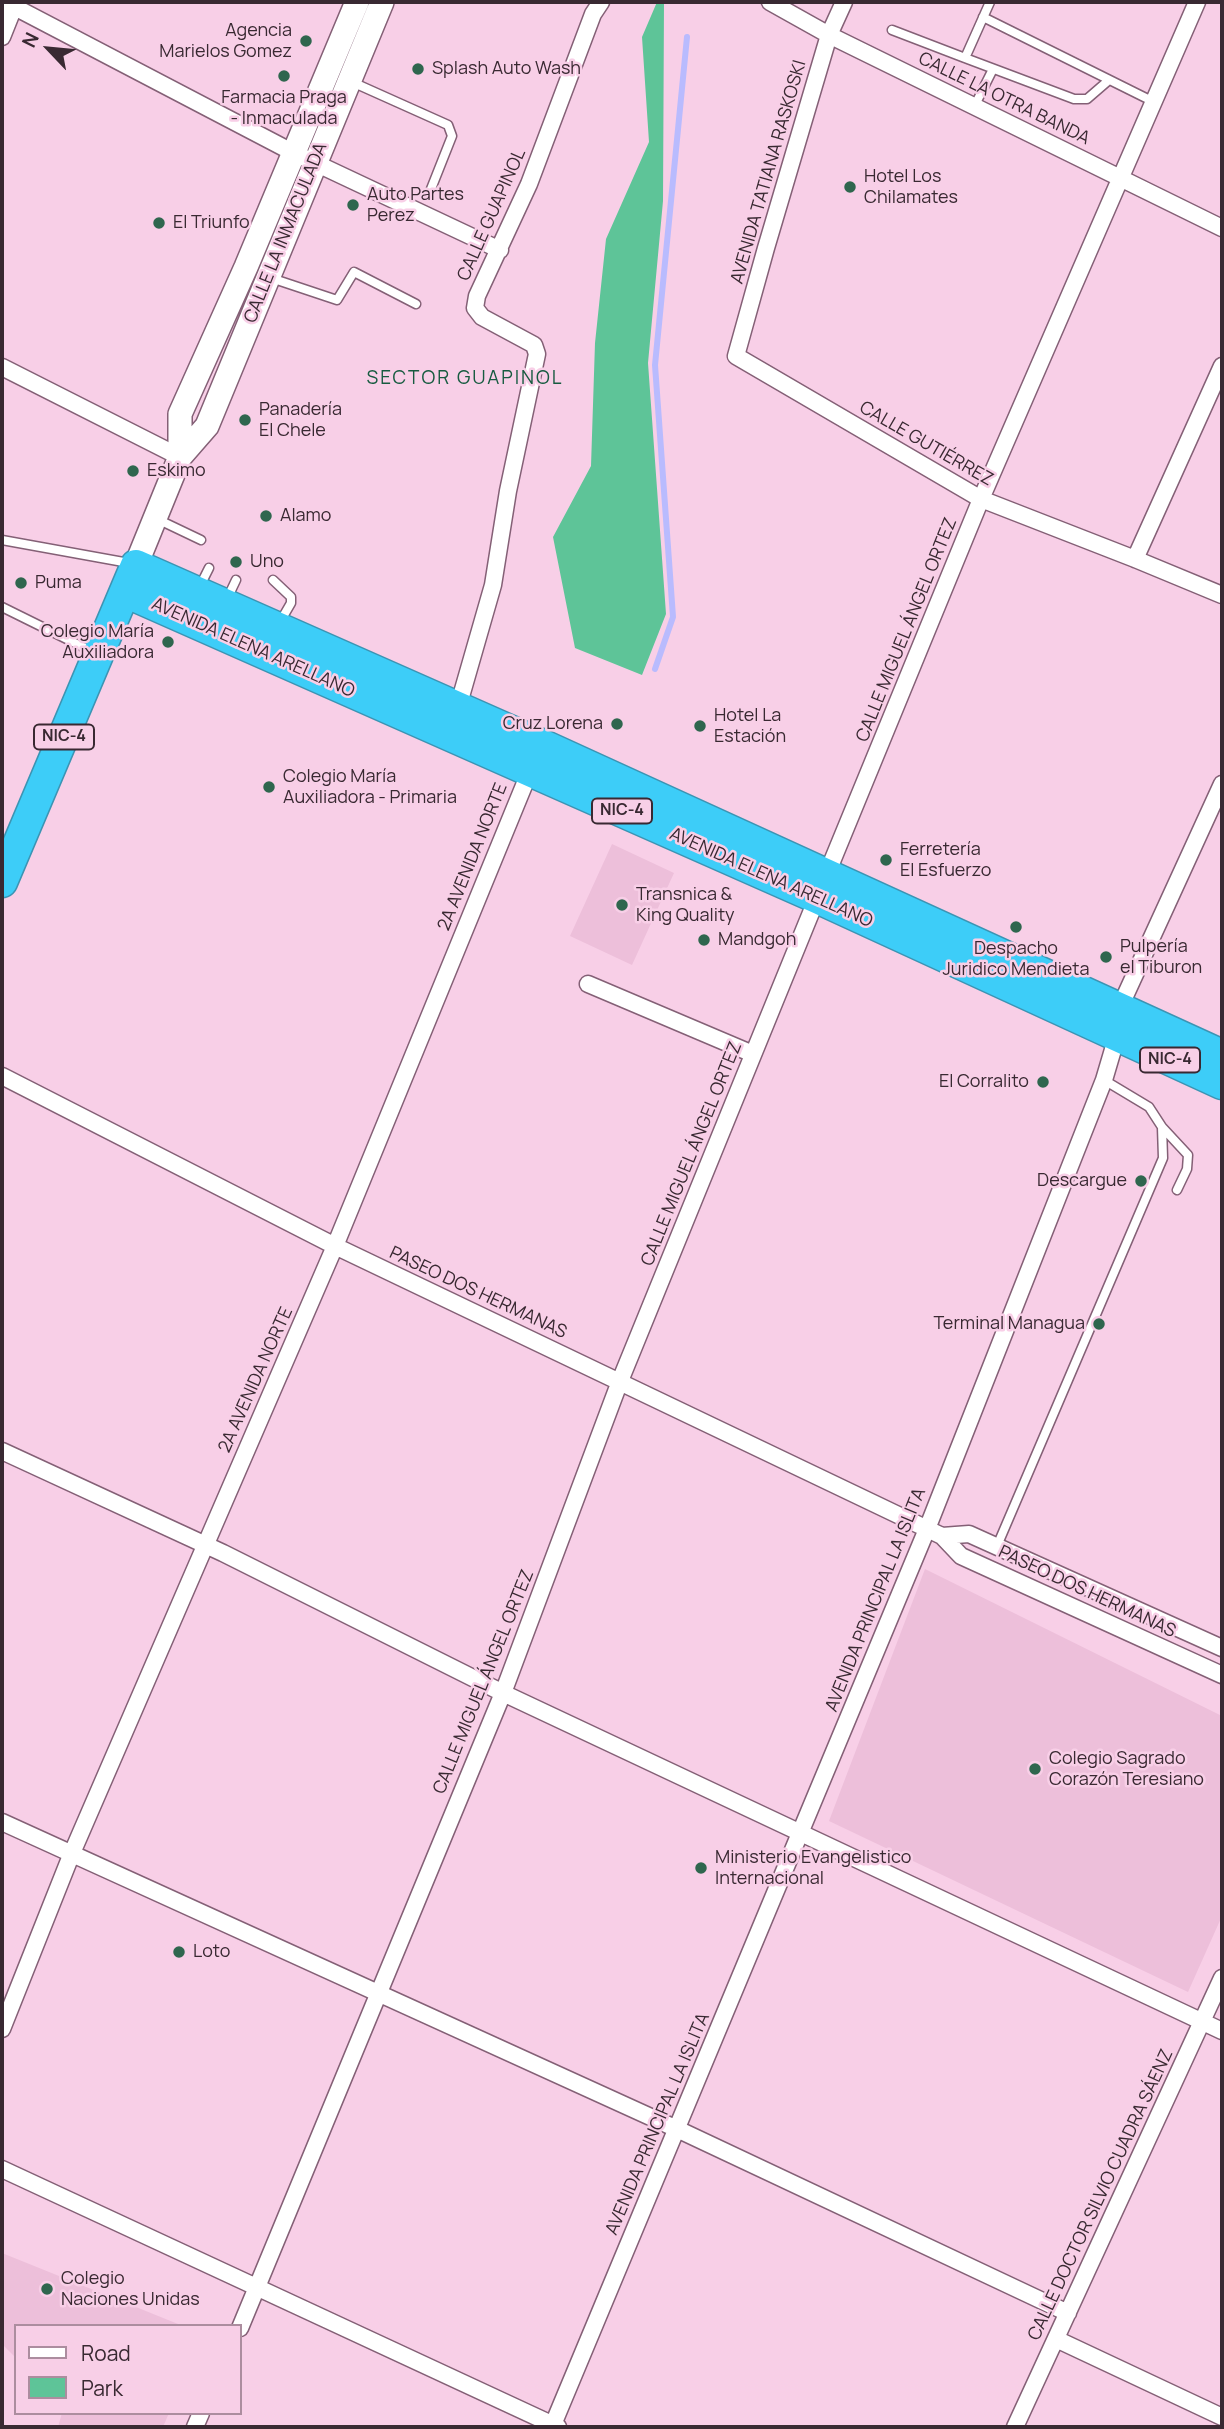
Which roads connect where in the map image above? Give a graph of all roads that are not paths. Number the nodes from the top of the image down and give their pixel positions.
1 (382, 2) edge
2 (601, 2) edge
3 (770, 2) edge
4 (844, 2) edge
5 (990, 2) edge
6 (1197, 2) edge
7 (12, 3) edge
8 (360, 16) edge
9 (983, 17) junction
10 (892, 30) dead end
11 (829, 35) junction
12 (2, 37) edge
13 (965, 58) junction
14 (993, 69) junction
15 (349, 80) junction
16 (1109, 80) junction
17 (1154, 102) junction
18 (975, 105) junction
19 (294, 153) junction
20 (315, 162) junction
21 (1121, 178) junction
22 (429, 194) dead end
23 (1222, 228) edge
24 (500, 250) junction
25 (246, 267) junction
26 (268, 277) junction
27 (416, 304) dead end
28 (736, 356) joint
29 (1222, 366) edge
30 (2, 367) edge
31 (180, 457) junction
32 (981, 499) junction
33 (154, 517) junction
34 (2, 540) edge
35 (201, 540) dead end
36 (1135, 559) junction
37 (131, 578) junction
38 (273, 580) dead end
39 (1222, 595) edge
40 (2, 607) edge
41 (278, 628) junction
42 (98, 655) junction
43 (376, 687) junction
44 (458, 707) junction
45 (535, 757) junction
46 (1222, 784) edge
47 (2, 882) edge
48 (822, 886) junction
49 (588, 984) dead end
50 (1119, 1021) junction
51 (753, 1054) junction
52 (1222, 1055) edge
53 (2, 1076) edge
54 (1104, 1080) junction
55 (1222, 1084) edge
56 (1162, 1127) junction
57 (1177, 1190) dead end
58 (335, 1246) junction
59 (620, 1381) junction
60 (2, 1451) edge
61 (935, 1532) junction
62 (205, 1544) junction
63 (997, 1546) junction
64 (1222, 1648) edge
65 (1222, 1675) edge
66 (503, 1693) junction
67 (2, 1822) edge
68 (801, 1833) junction
69 (72, 1853) junction
70 (1222, 1978) edge
71 (379, 1994) junction
72 (1202, 2022) junction
73 (2, 2029) edge
74 (1222, 2031) edge
75 (677, 2129) junction
76 (2, 2169) edge
77 (258, 2288) junction
78 (1068, 2313) junction
79 (242, 2324) edge
80 (1056, 2339) junction
81 (1222, 2417) edge
82 (554, 2426) edge
83 (1015, 2427) edge

1 - 8 main road, CALLE LA INMACULADA
2 - 24 street, CALLE GUAPINOL
3 - 11 street, CALLE LA OTRA BANDA
4 - 11 street, AVENIDA TATIANA RASKOSKI
5 - 9 lane
6 - 17 street, CALLE MIGUEL ÁNGEL ORTEZ
7 - 12 street
7 - 19 street
8 - 15 main road, CALLE LA INMACULADA
8 - 19 main road, CALLE LA INMACULADA
9 - 13 lane
9 - 16 lane
10 - 13 lane
11 - 18 street, CALLE LA OTRA BANDA
11 - 28 street, AVENIDA TATIANA RASKOSKI
13 - 14 lane
14 - 16 lane
14 - 18 lane
15 - 20 main road, CALLE LA INMACULADA
15 - 22 lane
16 - 17 lane
17 - 21 street, CALLE MIGUEL ÁNGEL ORTEZ
18 - 21 street, CALLE LA OTRA BANDA
19 - 20 street
19 - 25 main road, CALLE LA INMACULADA
20 - 24 street
20 - 26 main road, CALLE LA INMACULADA
21 - 23 street, CALLE LA OTRA BANDA
21 - 32 street, CALLE MIGUEL ÁNGEL ORTEZ
24 - 44 street, CALLE GUAPINOL
25 - 26 lane
25 - 31 main road, CALLE LA INMACULADA
26 - 27 lane
26 - 31 main road, CALLE LA INMACULADA
28 - 32 street, CALLE GUTIÉRREZ
29 - 36 street
30 - 31 street
31 - 33 main road, CALLE LA INMACULADA
32 - 36 street, CALLE GUTIÉRREZ
32 - 48 street, CALLE MIGUEL ÁNGEL ORTEZ
33 - 35 lane
33 - 37 main road, CALLE LA INMACULADA
34 - 37 lane
36 - 39 street, CALLE GUTIÉRREZ
37 - 41 highway, AVENIDA ELENA ARELLANO / NIC-4
37 - 42 highway, NIC-4
37 - 43 highway, AVENIDA ELENA ARELLANO / NIC-4
38 - 41 lane
40 - 42 lane
41 - 43 highway, AVENIDA ELENA ARELLANO / NIC-4
42 - 47 highway, NIC-4
43 - 44 highway, AVENIDA ELENA ARELLANO / NIC-4
43 - 45 highway, AVENIDA ELENA ARELLANO / NIC-4
44 - 45 highway, AVENIDA ELENA ARELLANO / NIC-4
45 - 48 highway, AVENIDA ELENA ARELLANO / NIC-4
45 - 58 street, 2A AVENIDA NORTE
46 - 50 street, AVENIDA PRINCIPAL LA ISLITA
48 - 50 highway, AVENIDA ELENA ARELLANO / NIC-4
48 - 51 street, CALLE MIGUEL ÁNGEL ORTEZ
49 - 51 street
50 - 52 highway, AVENIDA ELENA ARELLANO / NIC-4
50 - 54 street, AVENIDA PRINCIPAL LA ISLITA
50 - 55 highway, AVENIDA ELENA ARELLANO / NIC-4
51 - 59 street, CALLE MIGUEL ÁNGEL ORTEZ
53 - 58 street, PASEO DOS HERMANAS
54 - 56 lane
54 - 61 street, AVENIDA PRINCIPAL LA ISLITA
56 - 57 lane
56 - 63 lane
58 - 59 street, PASEO DOS HERMANAS
58 - 62 street, 2A AVENIDA NORTE
59 - 61 street, PASEO DOS HERMANAS
59 - 66 street, CALLE MIGUEL ÁNGEL ORTEZ
60 - 62 street
61 - 63 street, PASEO DOS HERMANAS
61 - 65 street, PASEO DOS HERMANAS
61 - 68 street, AVENIDA PRINCIPAL LA ISLITA
62 - 66 street
62 - 69 street, 2A AVENIDA NORTE
63 - 64 street, PASEO DOS HERMANAS
66 - 68 street
66 - 71 street, CALLE MIGUEL ÁNGEL ORTEZ
67 - 69 street
68 - 72 street
68 - 75 street, AVENIDA PRINCIPAL LA ISLITA
69 - 71 street
69 - 73 street, 2A AVENIDA NORTE
70 - 72 street, CALLE DOCTOR SILVIO CUADRA SÁENZ
71 - 75 street
71 - 77 street, CALLE MIGUEL ÁNGEL ORTEZ
72 - 74 street
72 - 78 street, CALLE DOCTOR SILVIO CUADRA SÁENZ
75 - 78 street
75 - 82 street, AVENIDA PRINCIPAL LA ISLITA
76 - 77 street
77 - 79 street, CALLE MIGUEL ÁNGEL ORTEZ
77 - 82 street
78 - 80 street, CALLE DOCTOR SILVIO CUADRA SÁENZ
80 - 81 street
80 - 83 street, CALLE DOCTOR SILVIO CUADRA SÁENZ

